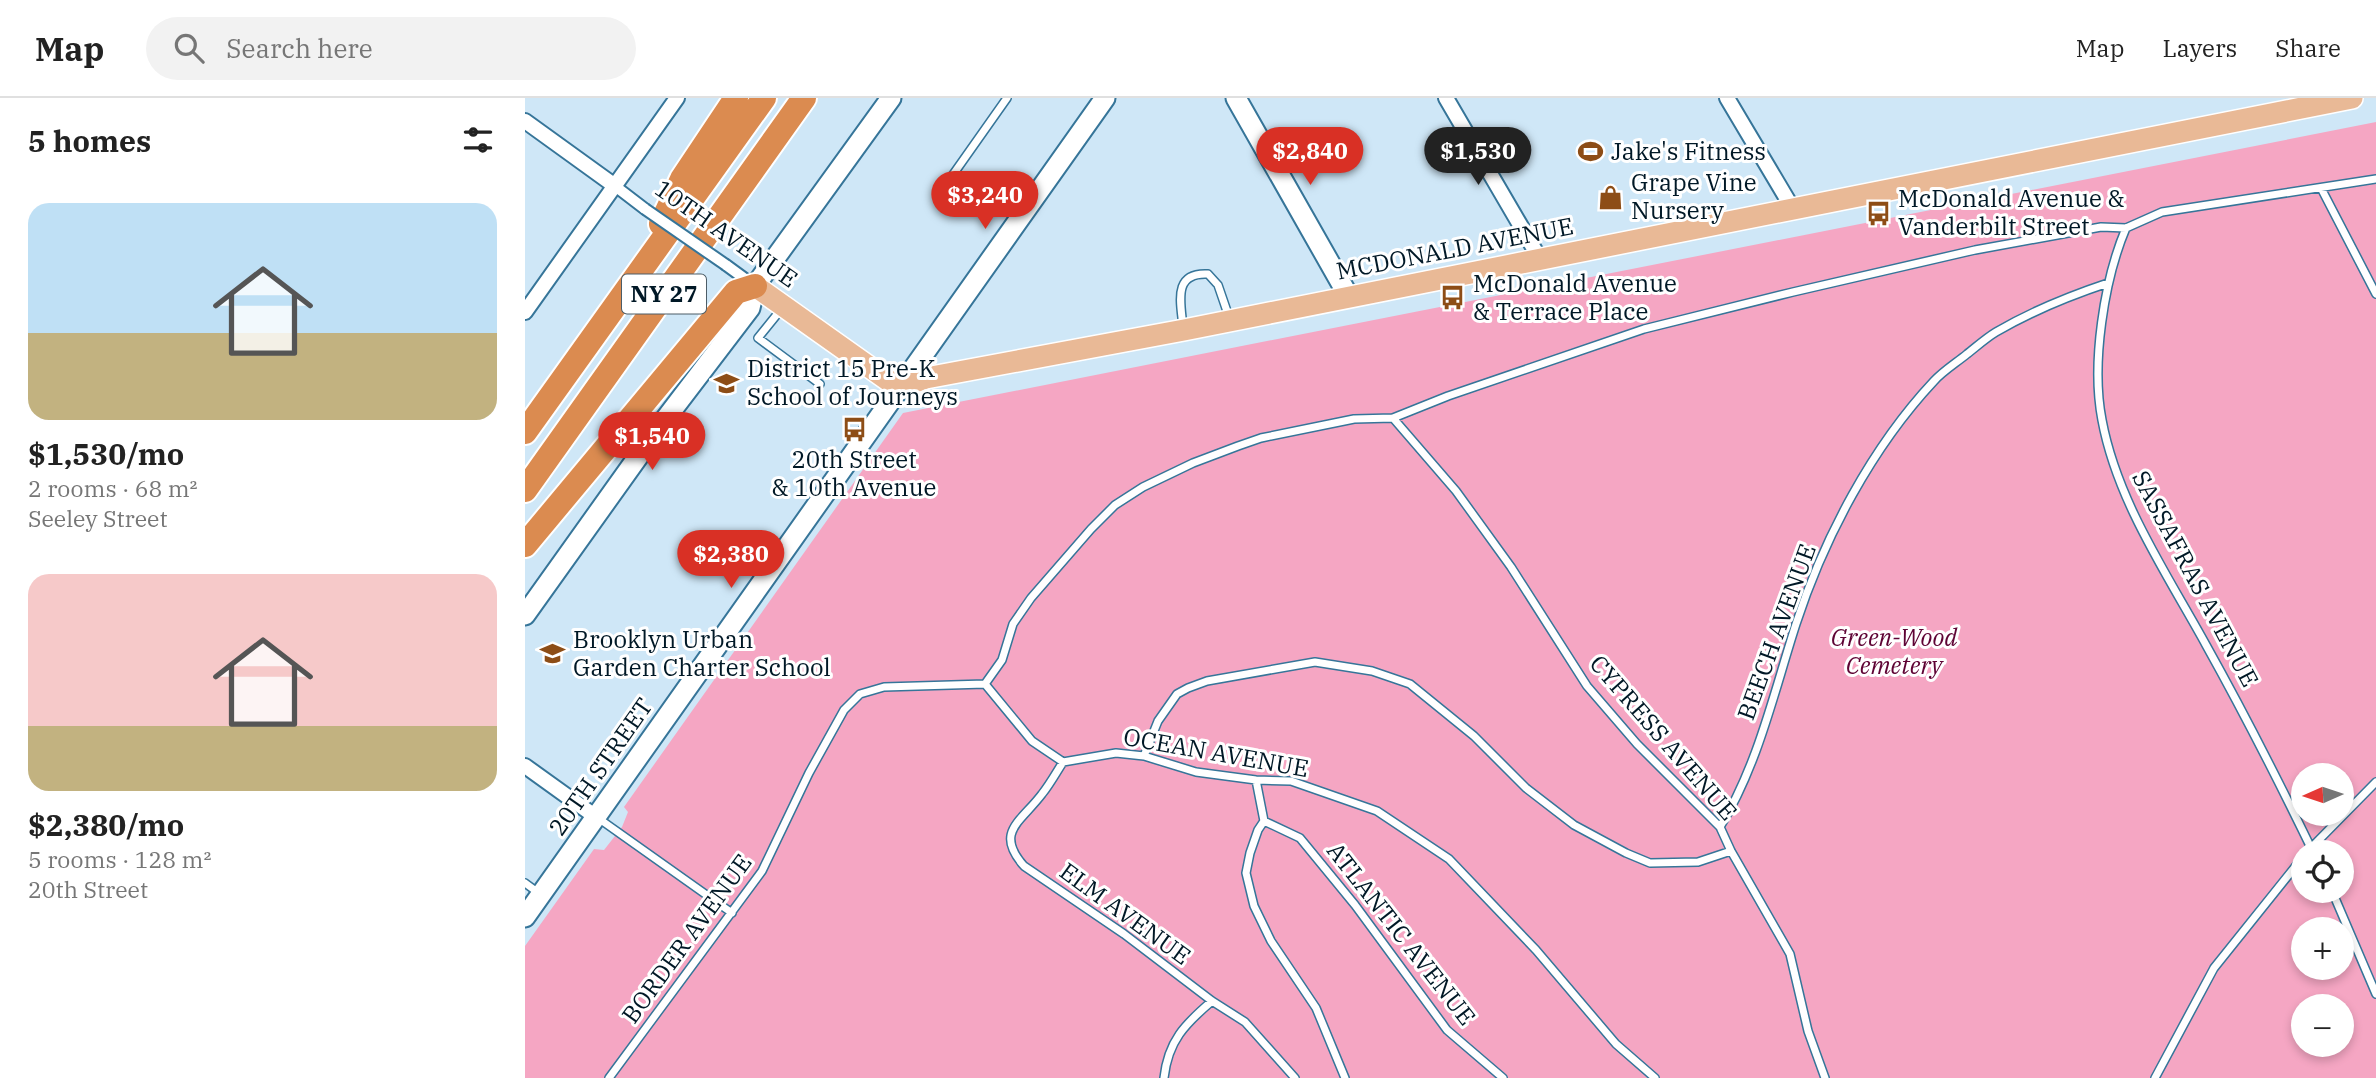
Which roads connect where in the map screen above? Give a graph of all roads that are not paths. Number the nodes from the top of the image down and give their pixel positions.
1 (677, 98) edge
2 (736, 98) edge
3 (764, 98) edge
4 (804, 98) edge
5 (891, 98) edge
6 (1007, 98) edge
7 (1105, 98) edge
8 (1236, 98) edge
9 (1446, 98) edge
10 (1727, 98) edge
11 (2351, 98) edge
12 (2293, 104) edge
13 (525, 121) edge
14 (952, 176) dead end
15 (2376, 179) edge
16 (615, 186) junction
17 (2321, 188) junction
18 (1793, 209) junction
19 (2126, 228) junction
20 (1540, 259) junction
21 (637, 275) junction
22 (2108, 283) junction
23 (755, 286) junction
24 (2376, 294) edge
25 (1349, 297) junction
26 (783, 306) junction
27 (525, 312) edge
28 (1230, 321) junction
29 (1184, 330) junction
30 (820, 384) dead end
31 (899, 388) junction
32 (1394, 418) junction
33 (525, 432) edge
34 (525, 490) edge
35 (525, 545) edge
36 (525, 615) edge
37 (985, 684) junction
38 (1144, 757) junction
39 (1063, 762) junction
40 (525, 766) edge
41 (1257, 780) junction
42 (2376, 782) edge
43 (596, 817) junction
44 (1264, 821) junction
45 (1720, 827) junction
46 (2305, 840) edge
47 (2321, 840) edge
48 (1731, 851) junction
49 (2291, 872) edge
50 (533, 888) edge
51 (2337, 903) edge
52 (732, 913) junction
53 (525, 917) edge
54 (2376, 994) edge
55 (1212, 1001) junction
56 (609, 1078) edge
57 (1164, 1078) edge
58 (1295, 1078) edge
59 (1345, 1078) edge
60 (1503, 1078) edge
61 (1654, 1078) edge
62 (1825, 1078) edge
63 (2155, 1078) edge

1 - 16 street
2 - 21 highway
3 - 21 highway, NY 27
4 - 34 highway, NY 27
5 - 23 main road
6 - 14 lane
7 - 31 main road, 20TH STREET
8 - 25 main road
9 - 20 street
10 - 18 street
11 - 12 main road, MCDONALD AVENUE
12 - 18 main road, MCDONALD AVENUE
13 - 16 street, 10TH AVENUE
15 - 17 lane
16 - 23 street, 10TH AVENUE, bridge
16 - 27 street
17 - 19 lane
17 - 24 lane
18 - 20 main road, MCDONALD AVENUE
19 - 22 lane, SASSAFRAS AVENUE
19 - 32 lane
20 - 25 main road, MCDONALD AVENUE
21 - 33 highway, NY 27
22 - 45 lane, BEECH AVENUE
22 - 46 lane, SASSAFRAS AVENUE
23 - 26 main road, 10TH AVENUE
23 - 35 highway
23 - 36 main road
25 - 28 main road, MCDONALD AVENUE
26 - 30 lane
26 - 31 main road, 10TH AVENUE
28 - 29 main road, MCDONALD AVENUE
28 - 29 lane
29 - 31 main road, MCDONALD AVENUE
31 - 43 main road, 20TH STREET
32 - 37 lane
32 - 45 lane, CYPRESS AVENUE
37 - 39 lane
37 - 52 lane, BORDER AVENUE
38 - 39 lane, OCEAN AVENUE
38 - 41 lane, OCEAN AVENUE
38 - 48 lane
39 - 55 lane, ELM AVENUE
40 - 43 street
41 - 44 lane
41 - 61 lane, OCEAN AVENUE
42 - 47 lane
43 - 50 main road, 20TH STREET
43 - 52 lane
44 - 59 lane
44 - 60 lane, ATLANTIC AVENUE
45 - 48 lane, CYPRESS AVENUE
48 - 62 lane, CYPRESS AVENUE
49 - 63 lane
50 - 53 main road, 20TH STREET
51 - 54 lane
52 - 56 lane, BORDER AVENUE
55 - 57 lane
55 - 58 lane, ELM AVENUE

